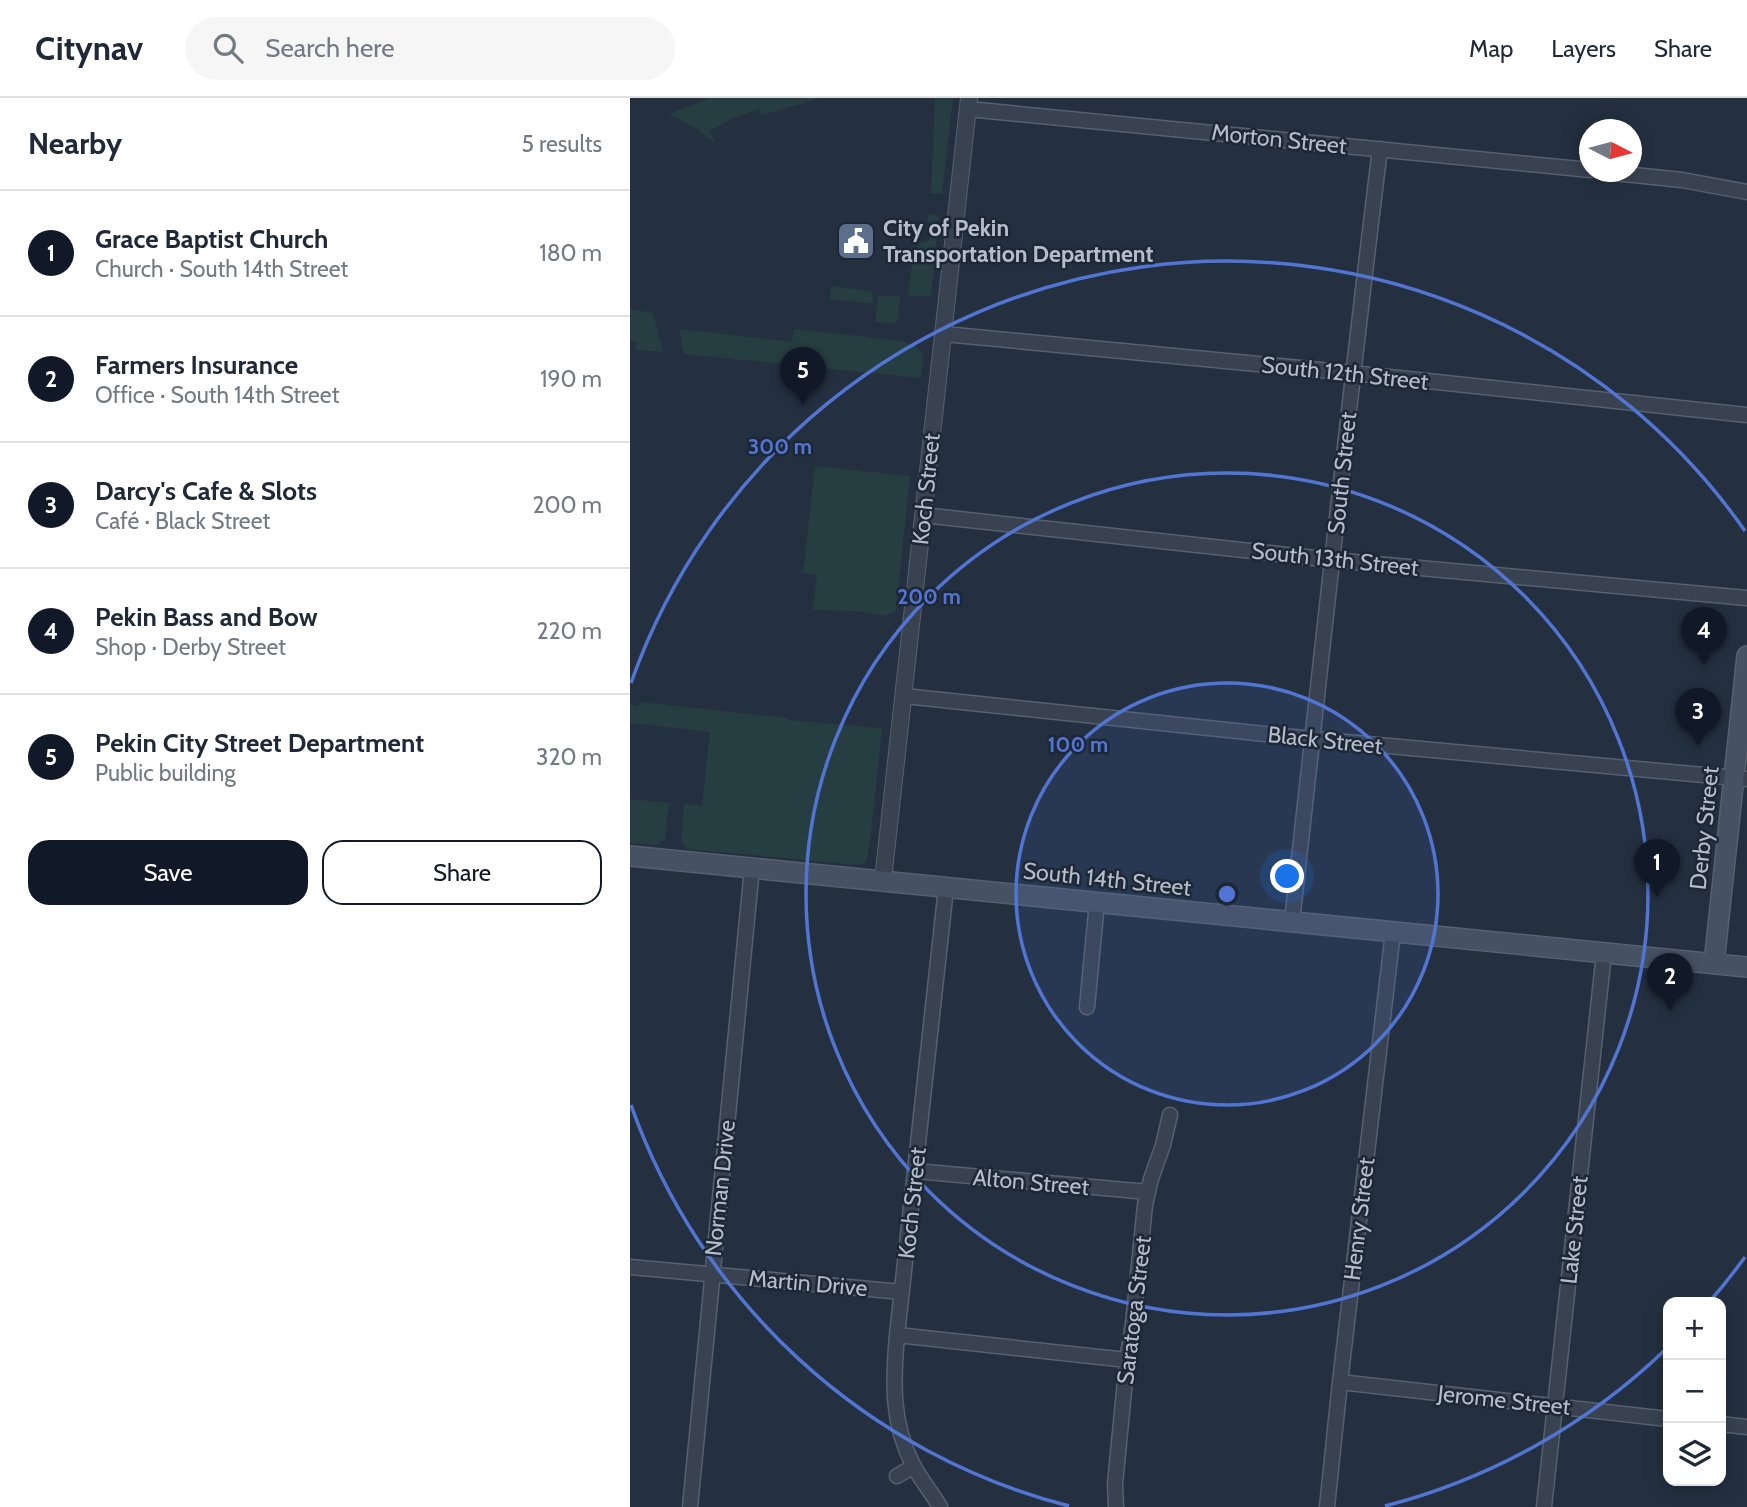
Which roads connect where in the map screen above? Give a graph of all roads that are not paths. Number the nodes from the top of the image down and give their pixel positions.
1 (968, 104) edge
2 (1380, 149) junction
3 (1579, 169) edge
4 (1642, 176) edge
5 (1747, 192) edge
6 (944, 334) junction
7 (1352, 373) junction
8 (1747, 415) edge
9 (923, 515) junction
10 (1334, 560) junction
11 (1747, 598) edge
12 (1747, 656) edge
13 (904, 696) junction
14 (1313, 739) junction
15 (1740, 779) edge
16 (630, 856) edge
17 (752, 868) junction
18 (883, 880) junction
19 (946, 888) junction
20 (1097, 902) junction
21 (1292, 921) junction
22 (1393, 932) junction
23 (1604, 953) junction
24 (1714, 963) junction
25 (1747, 967) edge
26 (1087, 1007) dead end
27 (1170, 1115) dead end
28 (915, 1171) junction
29 (1148, 1192) junction
30 (630, 1267) edge
31 (711, 1275) junction
32 (902, 1292) junction
33 (897, 1335) junction
34 (1127, 1360) junction
35 (1339, 1382) junction
36 (1555, 1406) junction
37 (1663, 1418) edge
38 (1726, 1425) edge
39 (1747, 1427) edge
40 (914, 1466) junction
41 (897, 1476) dead end
42 (690, 1507) edge
43 (940, 1507) edge
44 (1116, 1507) edge
45 (1326, 1507) edge
46 (1544, 1507) edge

1 - 2 street, Morton Street
1 - 6 street, Koch Street
2 - 3 street, Morton Street
2 - 7 street, South Street
4 - 5 street
6 - 7 street, South 12th Street
6 - 9 street, Koch Street
7 - 8 street, South 12th Street
7 - 10 street, South Street
9 - 10 street, South 13th Street
9 - 13 street, Koch Street
10 - 11 street, South 13th Street
10 - 14 street, South Street
12 - 15 main road, Derby Street
13 - 14 street, Black Street
13 - 18 street, Koch Street
14 - 15 street, Black Street
14 - 21 street, South Street
15 - 24 main road, Derby Street
16 - 17 main road, South 14th Street
17 - 18 main road, South 14th Street
17 - 31 street, Norman Drive
18 - 19 main road, South 14th Street
19 - 20 main road, South 14th Street
19 - 28 street, Koch Street
20 - 21 main road, South 14th Street
20 - 26 street
21 - 22 main road, South 14th Street
22 - 23 main road, South 14th Street
22 - 35 street, Henry Street
23 - 24 main road, South 14th Street
23 - 36 street, Lake Street
24 - 25 main road, South 14th Street
27 - 29 street, Saratoga Street
28 - 29 street, Alton Street
28 - 32 street, Koch Street
29 - 34 street, Saratoga Street
30 - 31 street, Martin Drive
31 - 32 street, Martin Drive
31 - 42 street, Norman Drive
32 - 33 street, Koch Street
33 - 34 street
33 - 40 street, Koch Street
34 - 44 street, Saratoga Street
35 - 36 street, Jerome Street
35 - 45 street, Henry Street
36 - 37 street, Jerome Street
36 - 46 street, Lake Street
38 - 39 street
40 - 41 street
40 - 43 street, Koch Street

